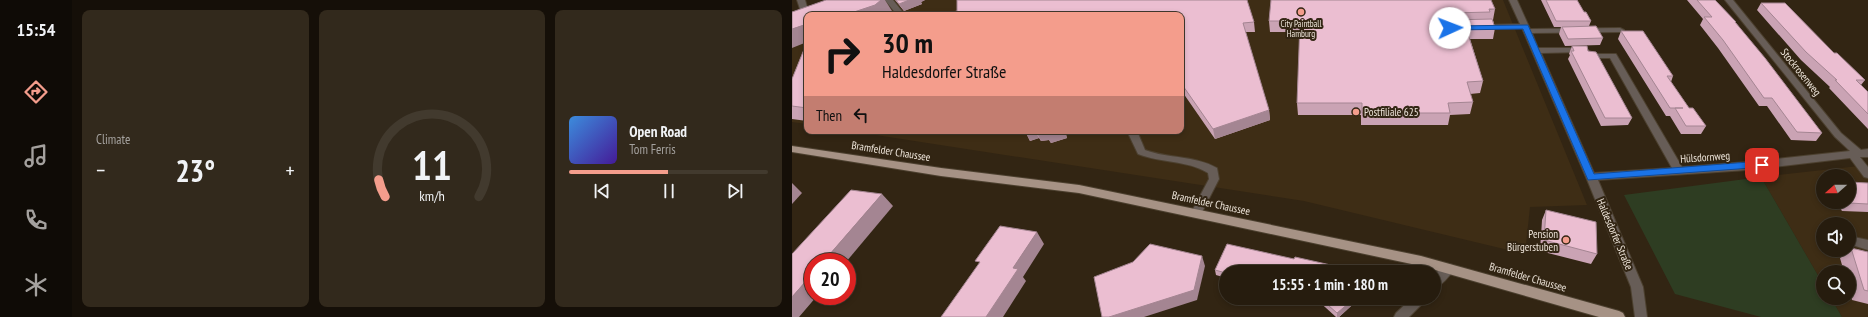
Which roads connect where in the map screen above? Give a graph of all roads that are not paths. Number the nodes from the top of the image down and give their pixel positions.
1 (801, 0) edge
2 (889, 0) edge
3 (1513, 0) edge
4 (1729, 0) edge
5 (804, 9) edge
6 (899, 12) edge
7 (1471, 28) edge
8 (1526, 29) junction
9 (1620, 30) edge
10 (1612, 49) dead end
11 (1536, 51) junction
12 (1589, 56) edge
13 (1133, 134) edge
14 (792, 149) edge
15 (1860, 154) edge
16 (1679, 171) junction
17 (1868, 174) edge
18 (1591, 177) junction
19 (1196, 213) junction
20 (1856, 242) edge
21 (1868, 245) edge
22 (1448, 269) junction
23 (1441, 276) edge
24 (1413, 305) edge
25 (1400, 317) edge
26 (1619, 317) edge
27 (1641, 317) edge

1 - 5 street
2 - 6 street
3 - 8 street, Haldesdorfer Straße
4 - 15 street, Stockrosenweg
7 - 8 street
8 - 9 street
8 - 11 street, Haldesdorfer Straße
10 - 11 street
11 - 18 street, Haldesdorfer Straße
12 - 16 street
13 - 19 street
14 - 19 main road, Bramfelder Chaussee
15 - 16 street, Hülsdornweg
15 - 17 street, Stockrosenweg
16 - 18 street, Hülsdornweg
18 - 27 street, Haldesdorfer Straße
19 - 22 main road, Bramfelder Chaussee
20 - 21 street
22 - 23 street
22 - 26 main road, Bramfelder Chaussee
24 - 25 street

